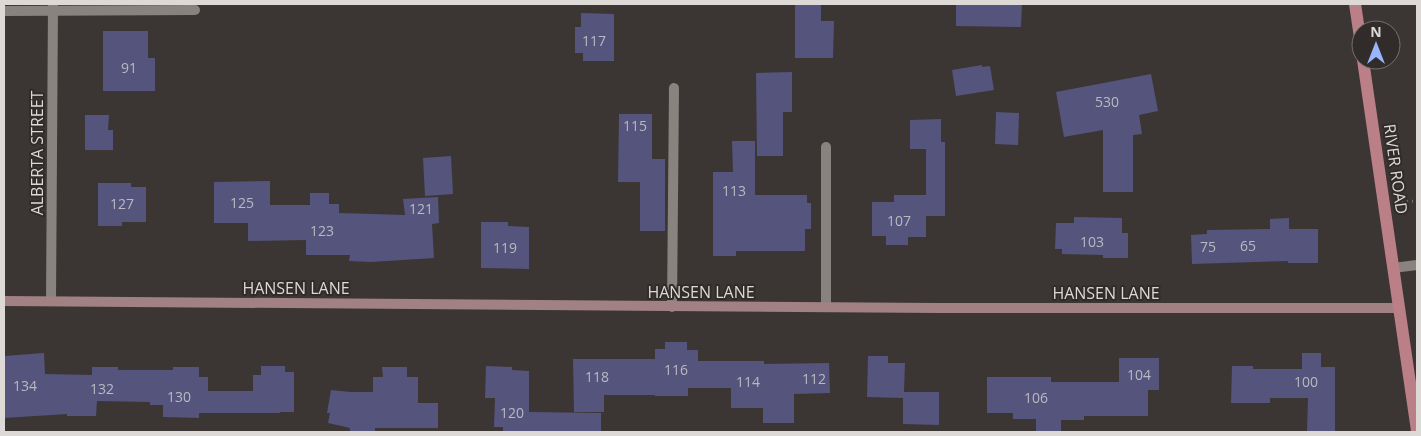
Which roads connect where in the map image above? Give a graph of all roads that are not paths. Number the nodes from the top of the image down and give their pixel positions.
1 (1355, 4) edge
2 (52, 7) edge
3 (4, 10) edge
4 (195, 10) dead end
5 (1357, 20) edge
6 (1364, 70) edge
7 (674, 88) dead end
8 (826, 147) dead end
9 (1417, 265) edge
10 (1393, 268) junction
11 (4, 302) edge
12 (51, 302) junction
13 (672, 306) junction
14 (826, 307) junction
15 (1399, 308) junction
16 (1417, 431) edge

1 - 5 main road
2 - 3 street
2 - 4 street
2 - 12 street, ALBERTA STREET
6 - 10 main road, RIVER ROAD
7 - 13 street
8 - 14 street
9 - 10 street
10 - 15 main road, RIVER ROAD
11 - 12 street, HANSEN LANE
12 - 13 street, HANSEN LANE
13 - 14 street, HANSEN LANE
14 - 15 street, HANSEN LANE
15 - 16 main road, RIVER ROAD

